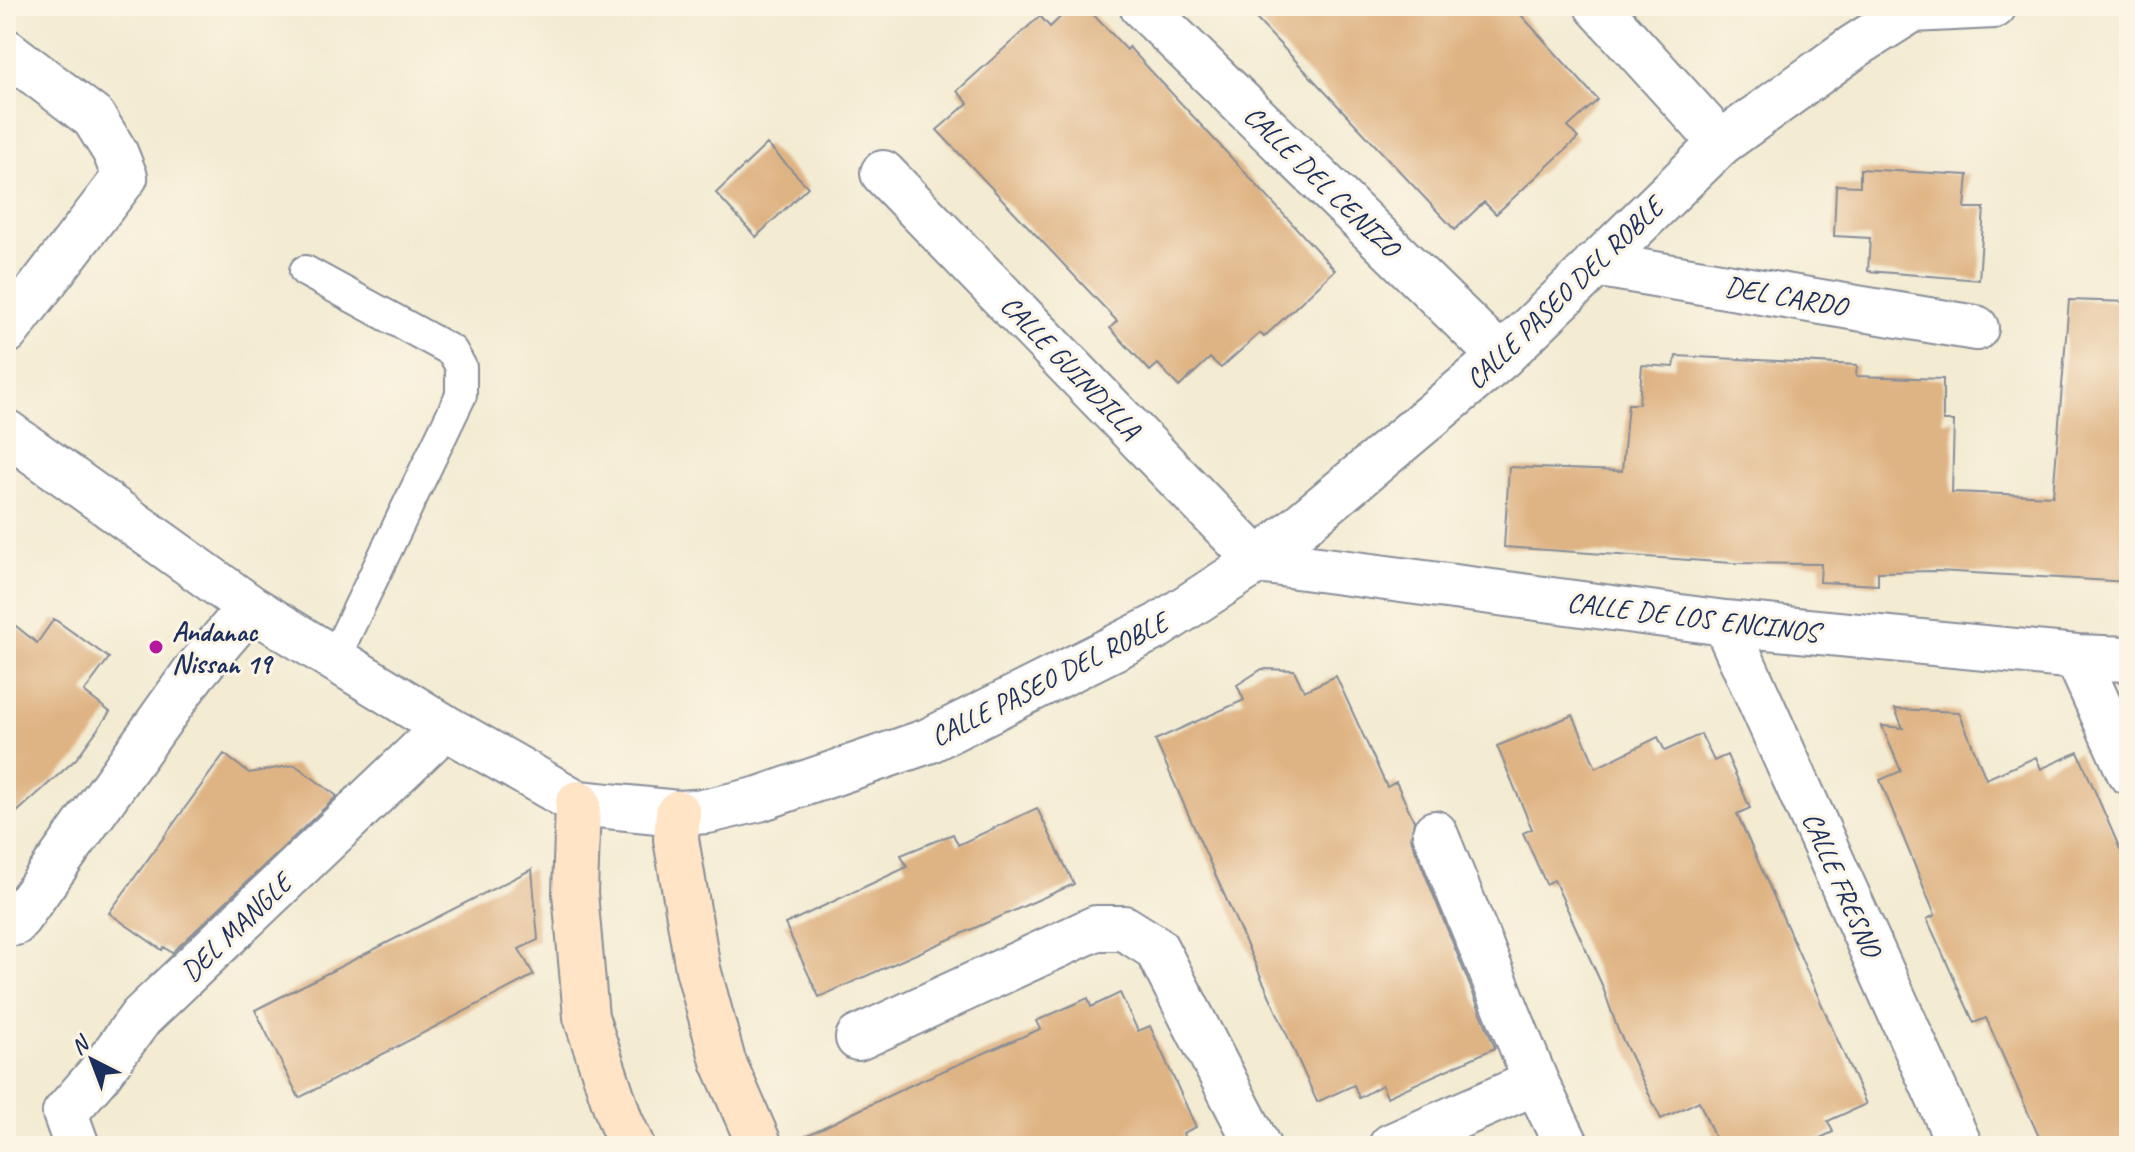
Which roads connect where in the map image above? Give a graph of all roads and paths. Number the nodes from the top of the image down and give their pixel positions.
1 (1142, 6) edge
2 (1597, 6) edge
3 (1994, 6) edge
4 (1912, 8) edge
5 (6, 51) edge
6 (1721, 143) junction
7 (883, 173) dead end
8 (1595, 264) junction
9 (305, 271) dead end
10 (1976, 328) dead end
11 (6, 332) edge
12 (1501, 357) junction
13 (6, 432) edge
14 (1258, 561) junction
15 (250, 607) junction
16 (1725, 623) junction
17 (2077, 657) junction
18 (334, 659) junction
19 (2129, 659) edge
20 (445, 727) junction
21 (2129, 772) edge
22 (578, 803) junction
23 (678, 813) junction
24 (1435, 833) dead end
25 (15, 923) dead end
26 (858, 1038) dead end
27 (1536, 1082) junction
28 (77, 1146) edge
29 (632, 1146) edge
30 (760, 1146) edge
31 (1258, 1146) edge
32 (1391, 1146) edge
33 (1567, 1146) edge
34 (1960, 1146) edge

1 - 12 street, CALLE DEL CENIZO
2 - 6 street
3 - 4 street, CALLE PASEO DEL ROBLE
4 - 6 street, CALLE PASEO DEL ROBLE
5 - 11 street
6 - 8 street, CALLE PASEO DEL ROBLE
7 - 14 street, CALLE GUINDILLA
8 - 10 street, DEL CARDO
8 - 12 street, CALLE PASEO DEL ROBLE
9 - 18 lane
12 - 14 street, CALLE PASEO DEL ROBLE
13 - 15 street, CALLE PASEO DEL ROBLE
14 - 16 street, CALLE DE LOS ENCINOS
14 - 23 street, CALLE PASEO DEL ROBLE
15 - 18 street, CALLE PASEO DEL ROBLE
15 - 25 street
16 - 17 street, CALLE DE LOS ENCINOS
16 - 34 street, CALLE FRESNO
17 - 19 street, CALLE DE LOS ENCINOS
17 - 21 street
18 - 20 street, CALLE PASEO DEL ROBLE
20 - 22 street, CALLE PASEO DEL ROBLE
20 - 28 street, DEL MANGLE
22 - 23 street, CALLE PASEO DEL ROBLE
22 - 29 street
23 - 30 street
24 - 27 street
26 - 31 street
27 - 32 street
27 - 33 street

